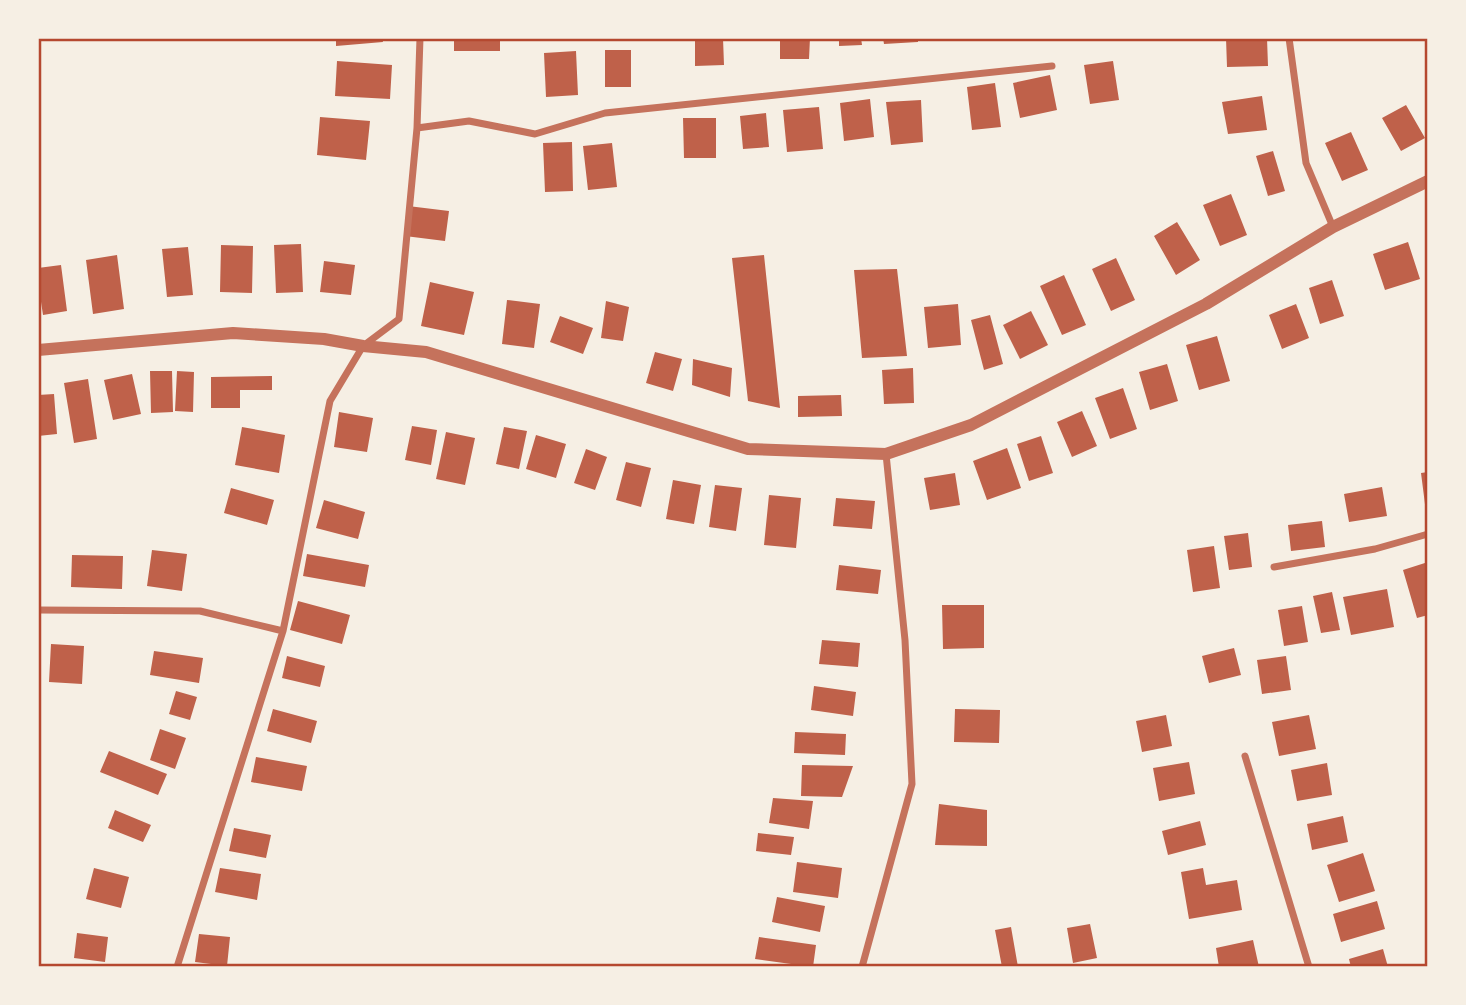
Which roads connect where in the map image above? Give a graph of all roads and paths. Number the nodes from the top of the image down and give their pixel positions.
1 (420, 38) edge
2 (1289, 38) edge
3 (1052, 66) dead end
4 (417, 128) junction
5 (1427, 181) edge
6 (1333, 227) junction
7 (363, 346) junction
8 (38, 350) edge
9 (887, 454) junction
10 (1427, 534) edge
11 (1274, 567) dead end
12 (38, 610) edge
13 (283, 631) junction
14 (1245, 755) dead end
15 (177, 967) edge
16 (862, 967) edge
17 (1309, 967) edge

1 - 4 street
2 - 6 street
3 - 4 street
4 - 7 street
5 - 6 street
6 - 9 street
7 - 8 street
7 - 9 street
7 - 13 street
9 - 16 street
10 - 11 street
12 - 13 street
13 - 15 street
14 - 17 street

